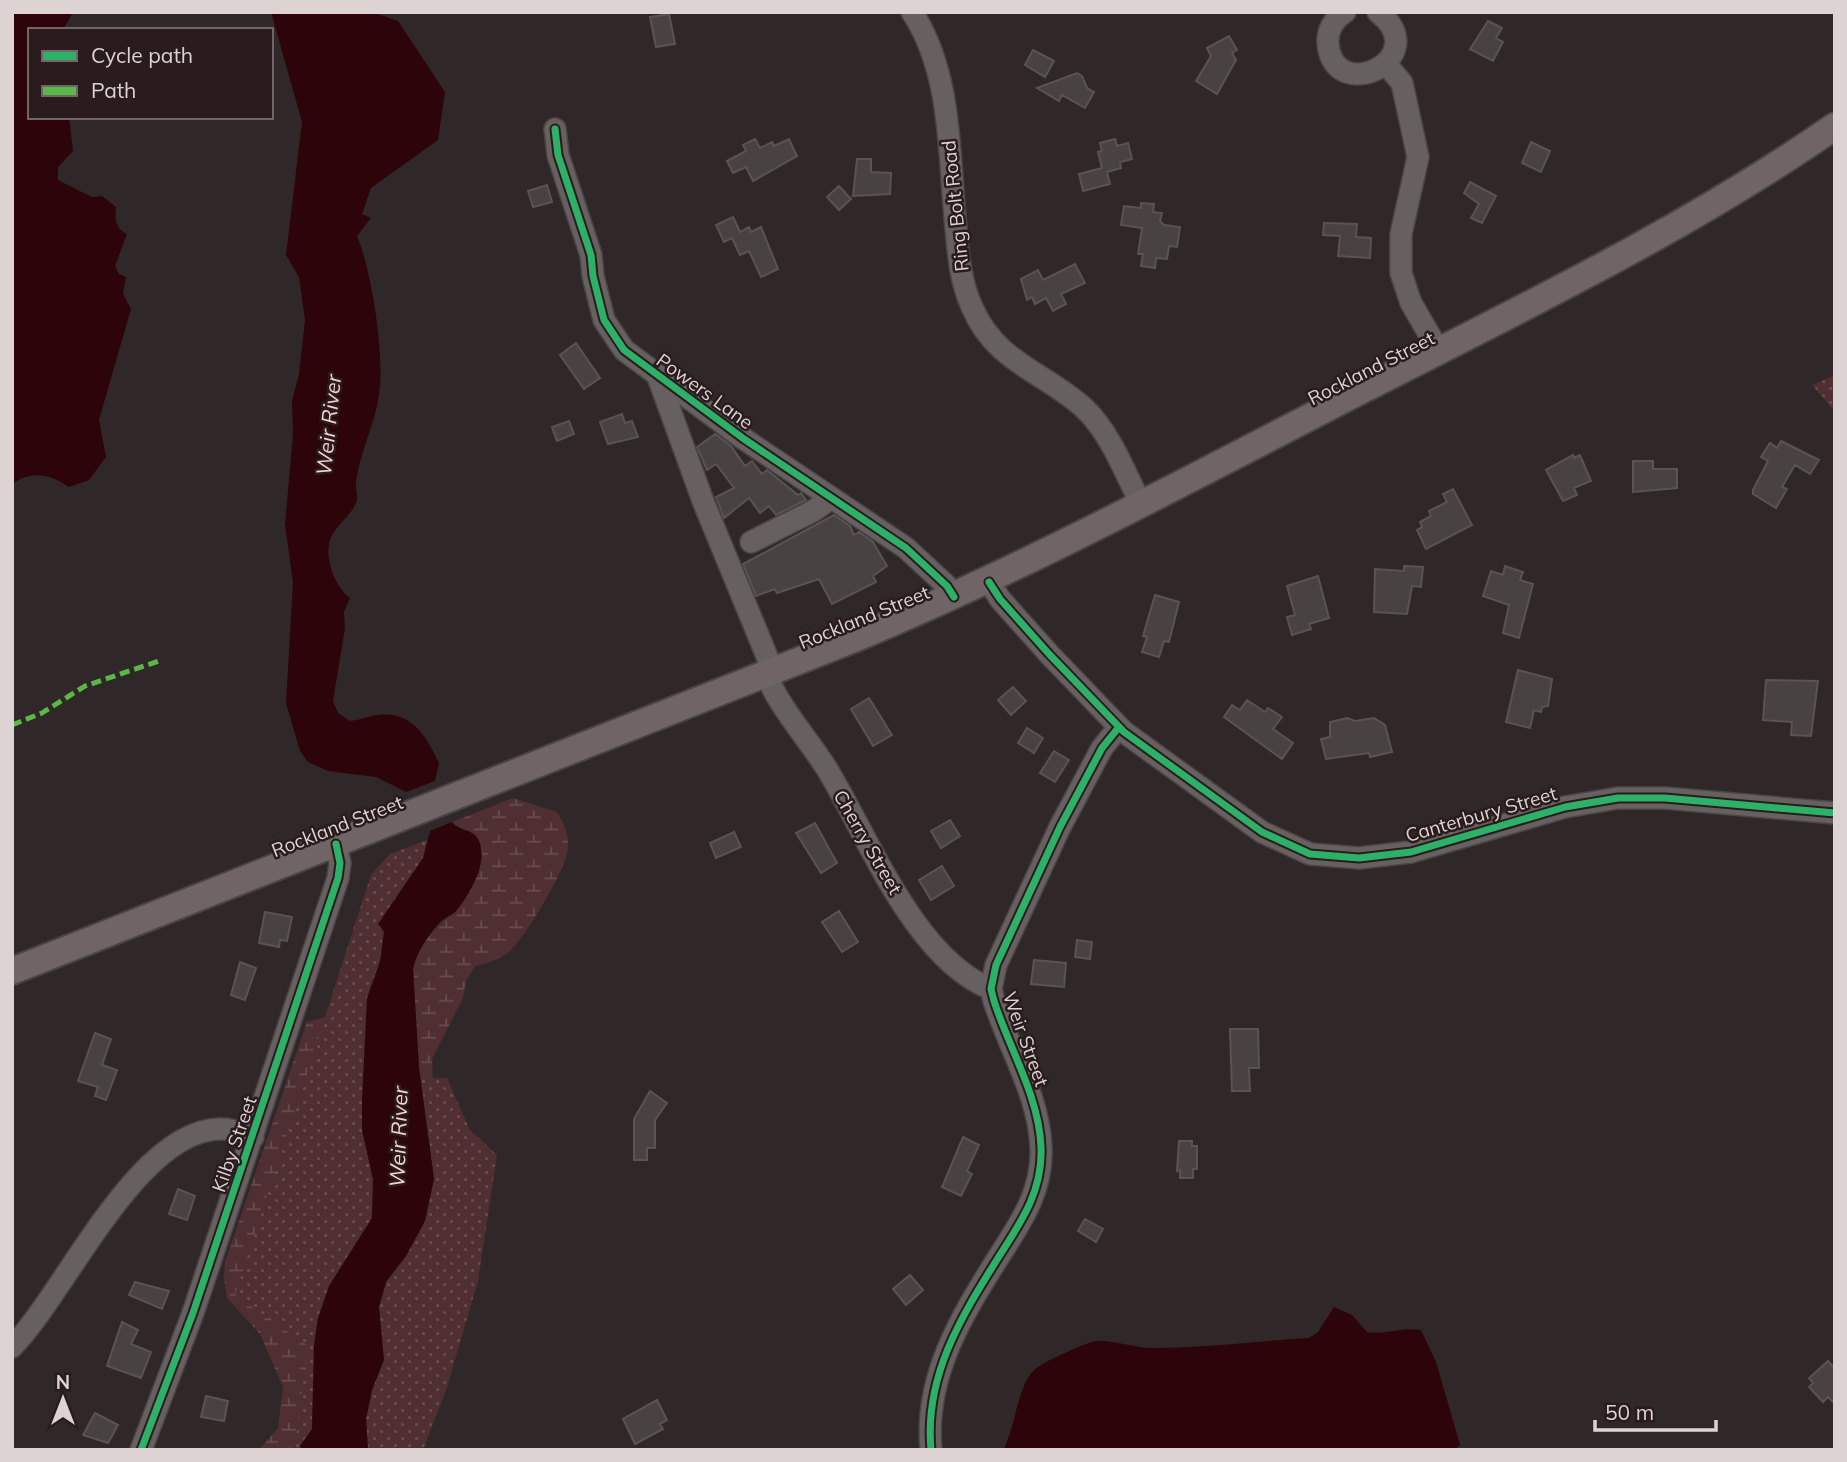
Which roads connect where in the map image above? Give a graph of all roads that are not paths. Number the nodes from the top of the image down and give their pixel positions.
1 (912, 12) edge
2 (1345, 12) edge
3 (1378, 12) edge
4 (1386, 64) junction
5 (1835, 126) edge
6 (555, 129) dead end
7 (1439, 351) junction
8 (659, 377) junction
9 (832, 498) junction
10 (1142, 503) junction
11 (751, 542) dead end
12 (989, 582) junction
13 (954, 597) junction
14 (770, 672) junction
15 (1119, 727) junction
16 (1835, 813) edge
17 (336, 844) junction
18 (12, 971) edge
19 (992, 989) junction
20 (253, 1137) junction
21 (12, 1347) edge
22 (141, 1450) edge
23 (931, 1450) edge

1 - 10 street, Ring Bolt Road
2 - 4 street
3 - 4 street
4 - 7 street
5 - 7 main road, Rockland Street
6 - 8 street, Powers Lane
7 - 10 main road, Rockland Street
8 - 9 street, Powers Lane
8 - 14 street, Cherry Street
9 - 11 street
9 - 13 street, Powers Lane
10 - 12 main road, Rockland Street
12 - 13 main road, Rockland Street
12 - 15 street, Canterbury Street
13 - 14 main road, Rockland Street
14 - 17 main road, Rockland Street
14 - 19 street, Cherry Street
15 - 16 street, Canterbury Street
15 - 19 street, Weir Street
17 - 18 main road, Rockland Street
17 - 20 street, Kilby Street
19 - 23 street, Weir Street
20 - 21 street
20 - 22 street, Kilby Street

